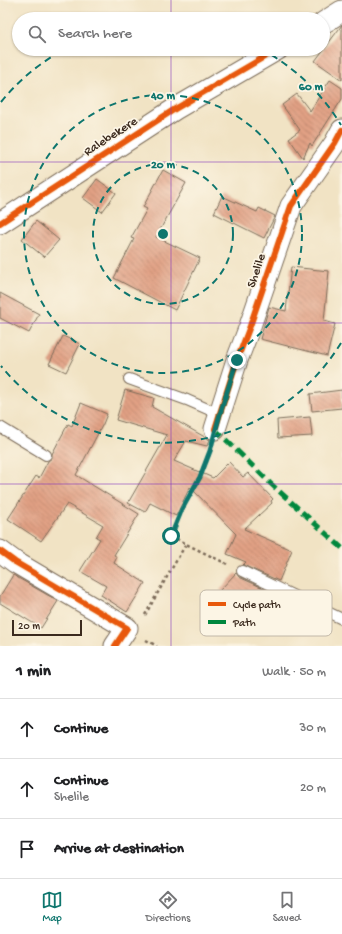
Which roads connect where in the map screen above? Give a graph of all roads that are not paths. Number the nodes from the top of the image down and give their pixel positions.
1 (342, 12) edge
2 (330, 19) edge
3 (266, 56) edge
4 (342, 130) edge
5 (0, 223) edge
6 (129, 379) dead end
7 (217, 422) joint
8 (0, 427) edge
9 (46, 455) dead end
10 (0, 551) edge
11 (242, 571) road end
12 (282, 590) edge
13 (332, 614) edge
14 (342, 619) edge
15 (115, 646) edge

1 - 2 street
3 - 5 street, Ralebekere
4 - 7 street, Shelile
6 - 7 lane
8 - 9 lane
10 - 15 street
11 - 12 lane
13 - 14 lane

